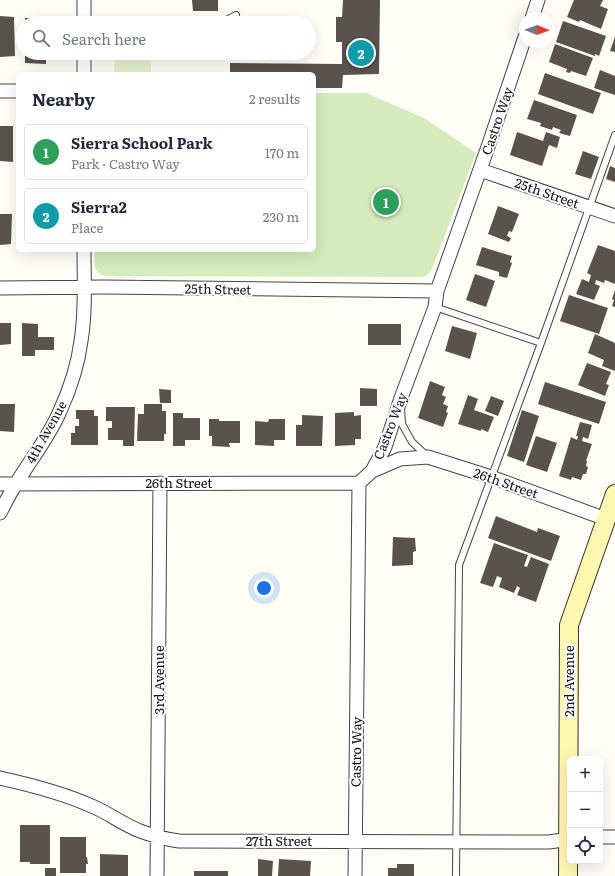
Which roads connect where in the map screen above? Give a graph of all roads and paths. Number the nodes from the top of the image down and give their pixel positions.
1 (84, 0) edge
2 (538, 0) edge
3 (534, 12) edge
4 (84, 16) edge
5 (521, 48) edge
6 (84, 60) edge
7 (84, 72) edge
8 (0, 91) edge
9 (16, 91) edge
10 (615, 135) edge
11 (480, 170) junction
12 (589, 207) junction
13 (615, 216) edge
14 (84, 252) edge
15 (84, 287) junction
16 (0, 288) edge
17 (437, 291) junction
18 (435, 307) junction
19 (541, 343) junction
20 (401, 398) junction
21 (428, 457) junction
22 (372, 471) junction
23 (491, 477) junction
24 (160, 483) junction
25 (359, 483) junction
26 (0, 484) edge
27 (16, 484) junction
28 (615, 494) edge
29 (0, 513) edge
30 (611, 521) edge
31 (0, 778) edge
32 (569, 828) edge
33 (158, 837) junction
34 (615, 837) edge
35 (603, 838) edge
36 (567, 839) edge
37 (355, 842) junction
38 (456, 842) junction
39 (568, 864) edge
40 (157, 876) edge
41 (355, 876) edge
42 (456, 876) edge
43 (568, 876) edge

1 - 4 street
2 - 3 street
5 - 11 street, Castro Way
6 - 7 street
8 - 9 street
10 - 12 lane
11 - 12 street, 25th Street
11 - 17 street, Castro Way
12 - 13 street, 25th Street
12 - 19 lane
14 - 15 street, 4th Avenue
15 - 16 street, 25th Street
15 - 17 street, 25th Street
15 - 27 street, 4th Avenue
17 - 18 street, Castro Way
18 - 19 lane
18 - 20 street, Castro Way
19 - 23 lane
20 - 21 lane
20 - 22 street, Castro Way
21 - 22 street, 26th Street
21 - 23 street, 26th Street
22 - 25 street, Castro Way
23 - 30 street, 26th Street
23 - 38 lane
24 - 25 street, 26th Street
24 - 27 street, 26th Street
24 - 33 street, 3rd Avenue
25 - 37 street, Castro Way
26 - 27 street, 26th Street
27 - 29 street, 4th Avenue
28 - 30 street, 2nd Avenue
30 - 32 street, 2nd Avenue
31 - 33 street, 27th Street
33 - 37 street, 27th Street
33 - 40 street, 3rd Avenue
34 - 35 street
36 - 38 street, 27th Street
37 - 38 street, 27th Street
37 - 41 street, Castro Way
38 - 42 lane
39 - 43 street, 2nd Avenue

